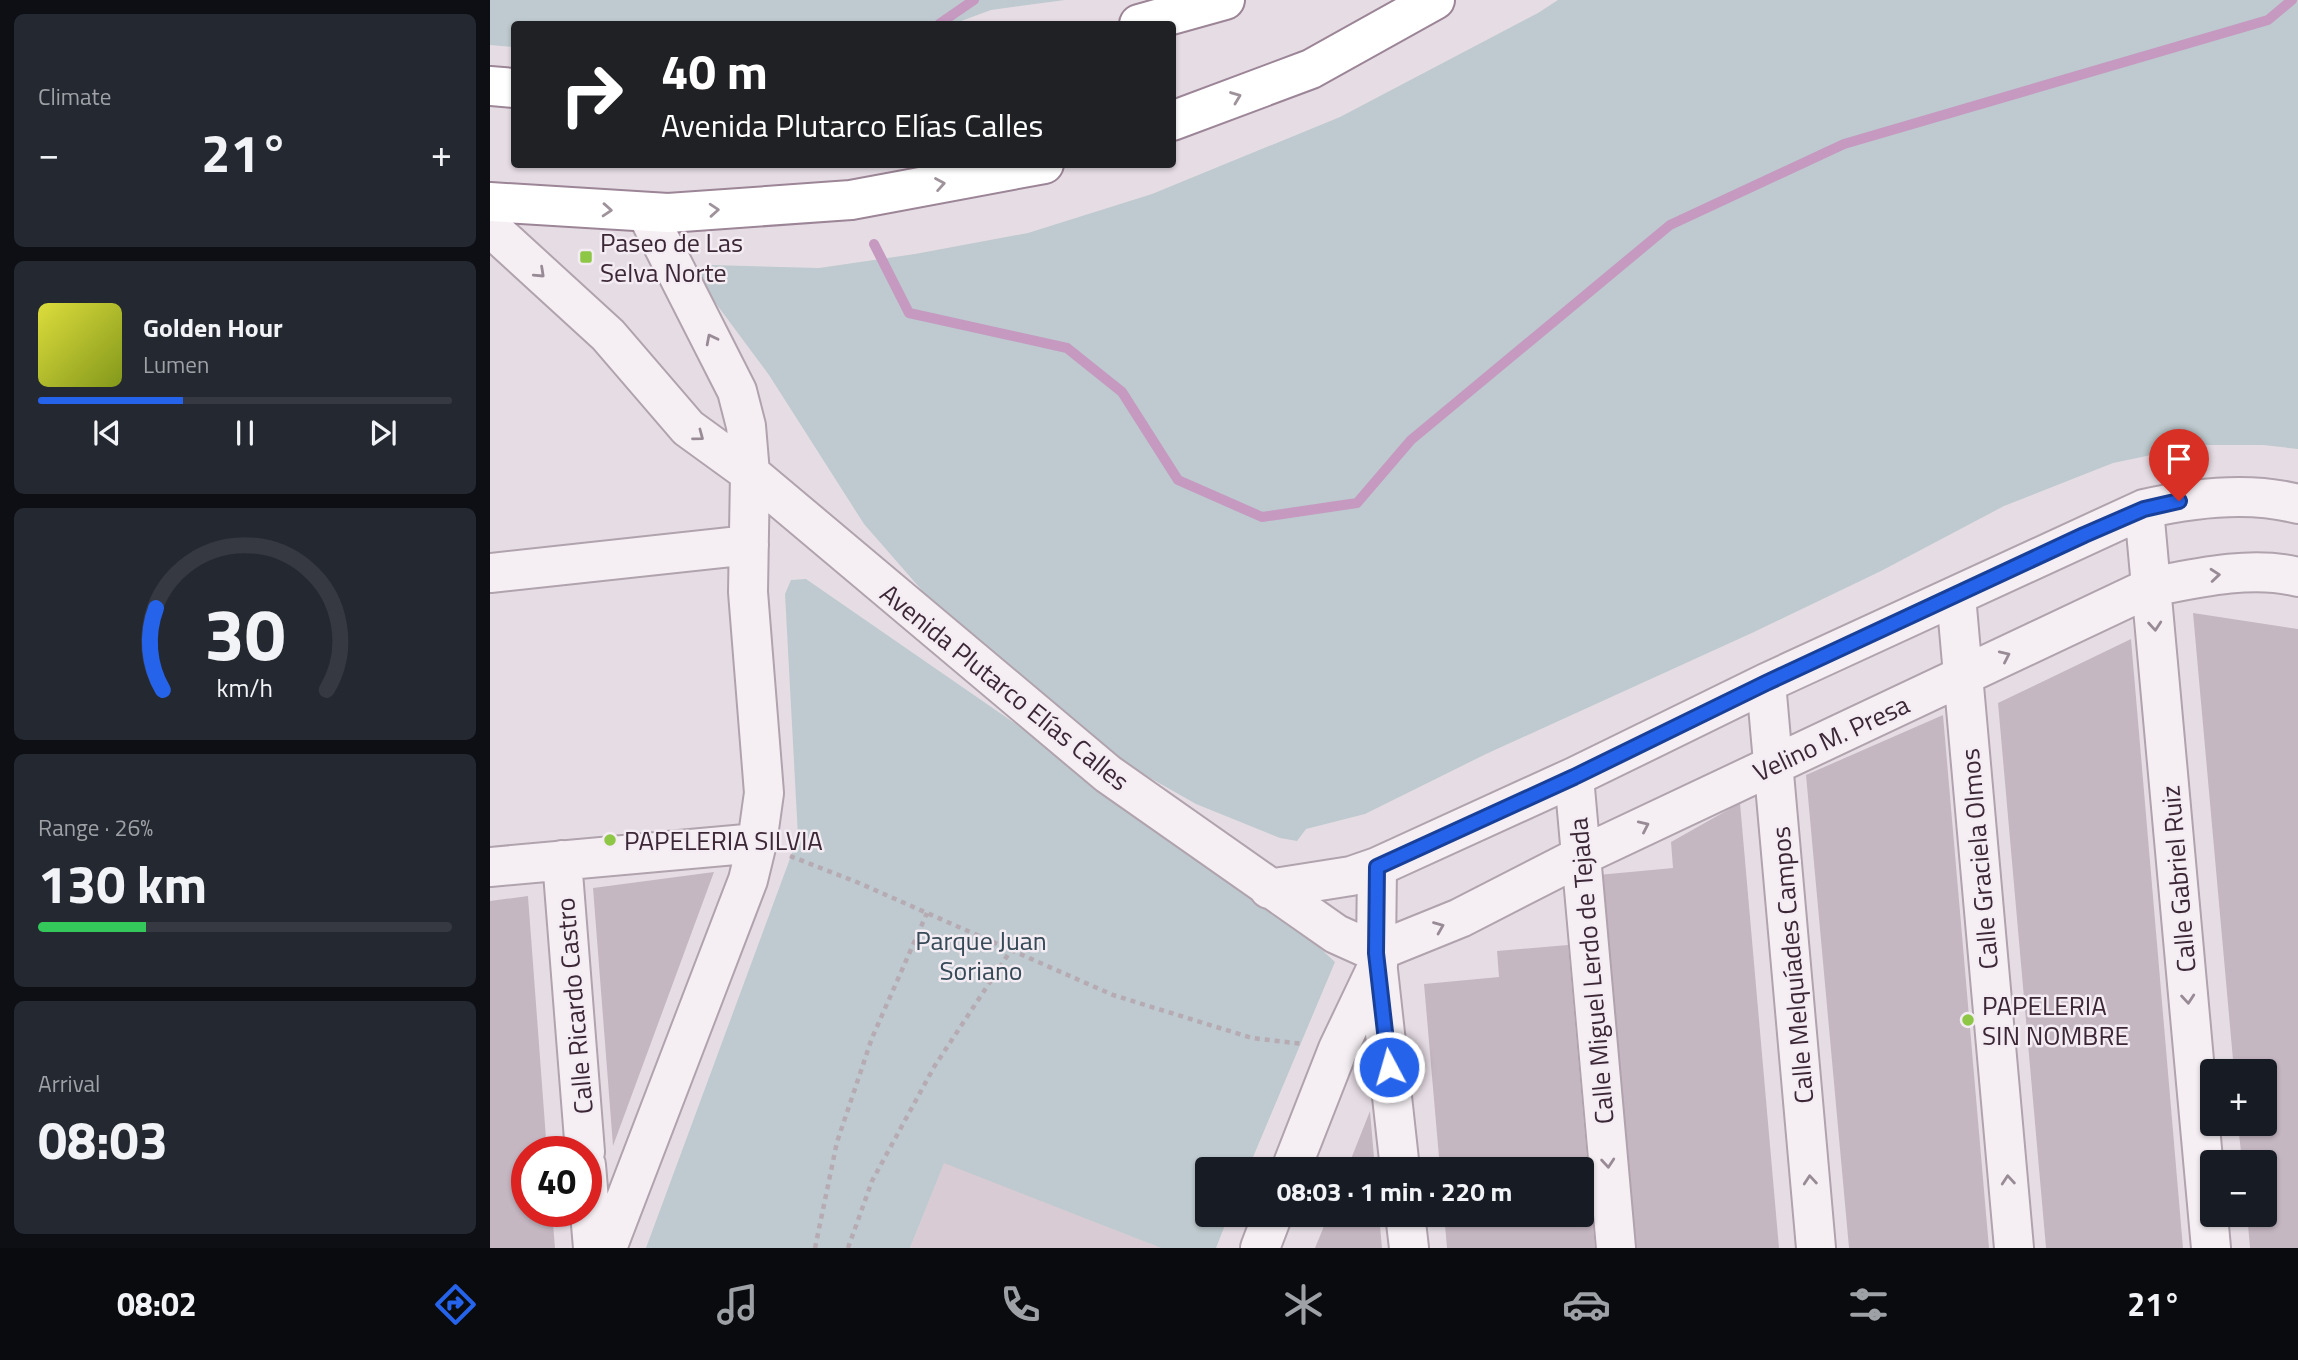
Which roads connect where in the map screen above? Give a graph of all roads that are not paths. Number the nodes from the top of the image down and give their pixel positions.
1 (1226, 0) edge
2 (1435, 0) edge
3 (1150, 21) edge
4 (490, 86) edge
5 (511, 89) edge
6 (1176, 120) edge
7 (1023, 168) edge
8 (490, 202) edge
9 (646, 212) junction
10 (490, 227) edge
11 (750, 473) junction
12 (2298, 504) edge
13 (2144, 509) junction
14 (748, 545) junction
15 (490, 573) edge
16 (2298, 577) edge
17 (2151, 587) junction
18 (1956, 596) junction
19 (1963, 676) junction
20 (1766, 683) junction
21 (1774, 765) junction
22 (1574, 777) junction
23 (757, 844) junction
24 (1581, 856) junction
25 (562, 860) junction
26 (490, 867) edge
27 (1377, 867) junction
28 (1269, 889) junction
29 (1377, 959) junction
30 (584, 1136) edge
31 (1296, 1157) edge
32 (1399, 1157) edge
33 (591, 1227) edge
34 (1268, 1227) edge
35 (1407, 1227) edge
36 (593, 1248) edge
37 (607, 1248) edge
38 (1260, 1248) edge
39 (1409, 1248) edge
40 (1616, 1248) edge
41 (1816, 1248) edge
42 (2014, 1248) edge
43 (2211, 1248) edge

1 - 3 highway
6 -> 2 highway
4 - 5 highway
9 -> 7 highway
8 -> 9 highway
11 -> 9 street
10 -> 11 street, Avenida Plutarco Elías Calles
11 - 14 street
11 - 28 street, Avenida Plutarco Elías Calles
12 - 13 street
13 - 17 street, Calle Gabriel Ruiz
13 - 18 street
14 - 15 street
14 - 23 street
17 -> 16 street, Velino M. Presa
19 -> 17 street, Velino M. Presa
17 -> 43 street, Calle Gabriel Ruiz
18 - 19 street, Calle Graciela Olmos
18 - 20 street
19 - 21 street, Velino M. Presa
42 -> 19 street, Calle Graciela Olmos
20 - 21 street, Calle Melquíades Campos
20 - 22 street
24 -> 21 street, Velino M. Presa
41 -> 21 street, Calle Melquíades Campos
22 - 24 street, Calle Miguel Lerdo de Tejada
22 - 27 street
23 - 25 street
23 - 37 street
29 -> 24 street, Velino M. Presa
24 -> 40 street, Calle Miguel Lerdo de Tejada
25 - 26 street
25 - 30 street, Calle Ricardo Castro
27 - 28 street
27 - 29 street
28 - 29 street, Avenida Plutarco Elías Calles
29 - 31 street
29 - 32 street
33 - 36 street
34 - 38 street
35 - 39 street

